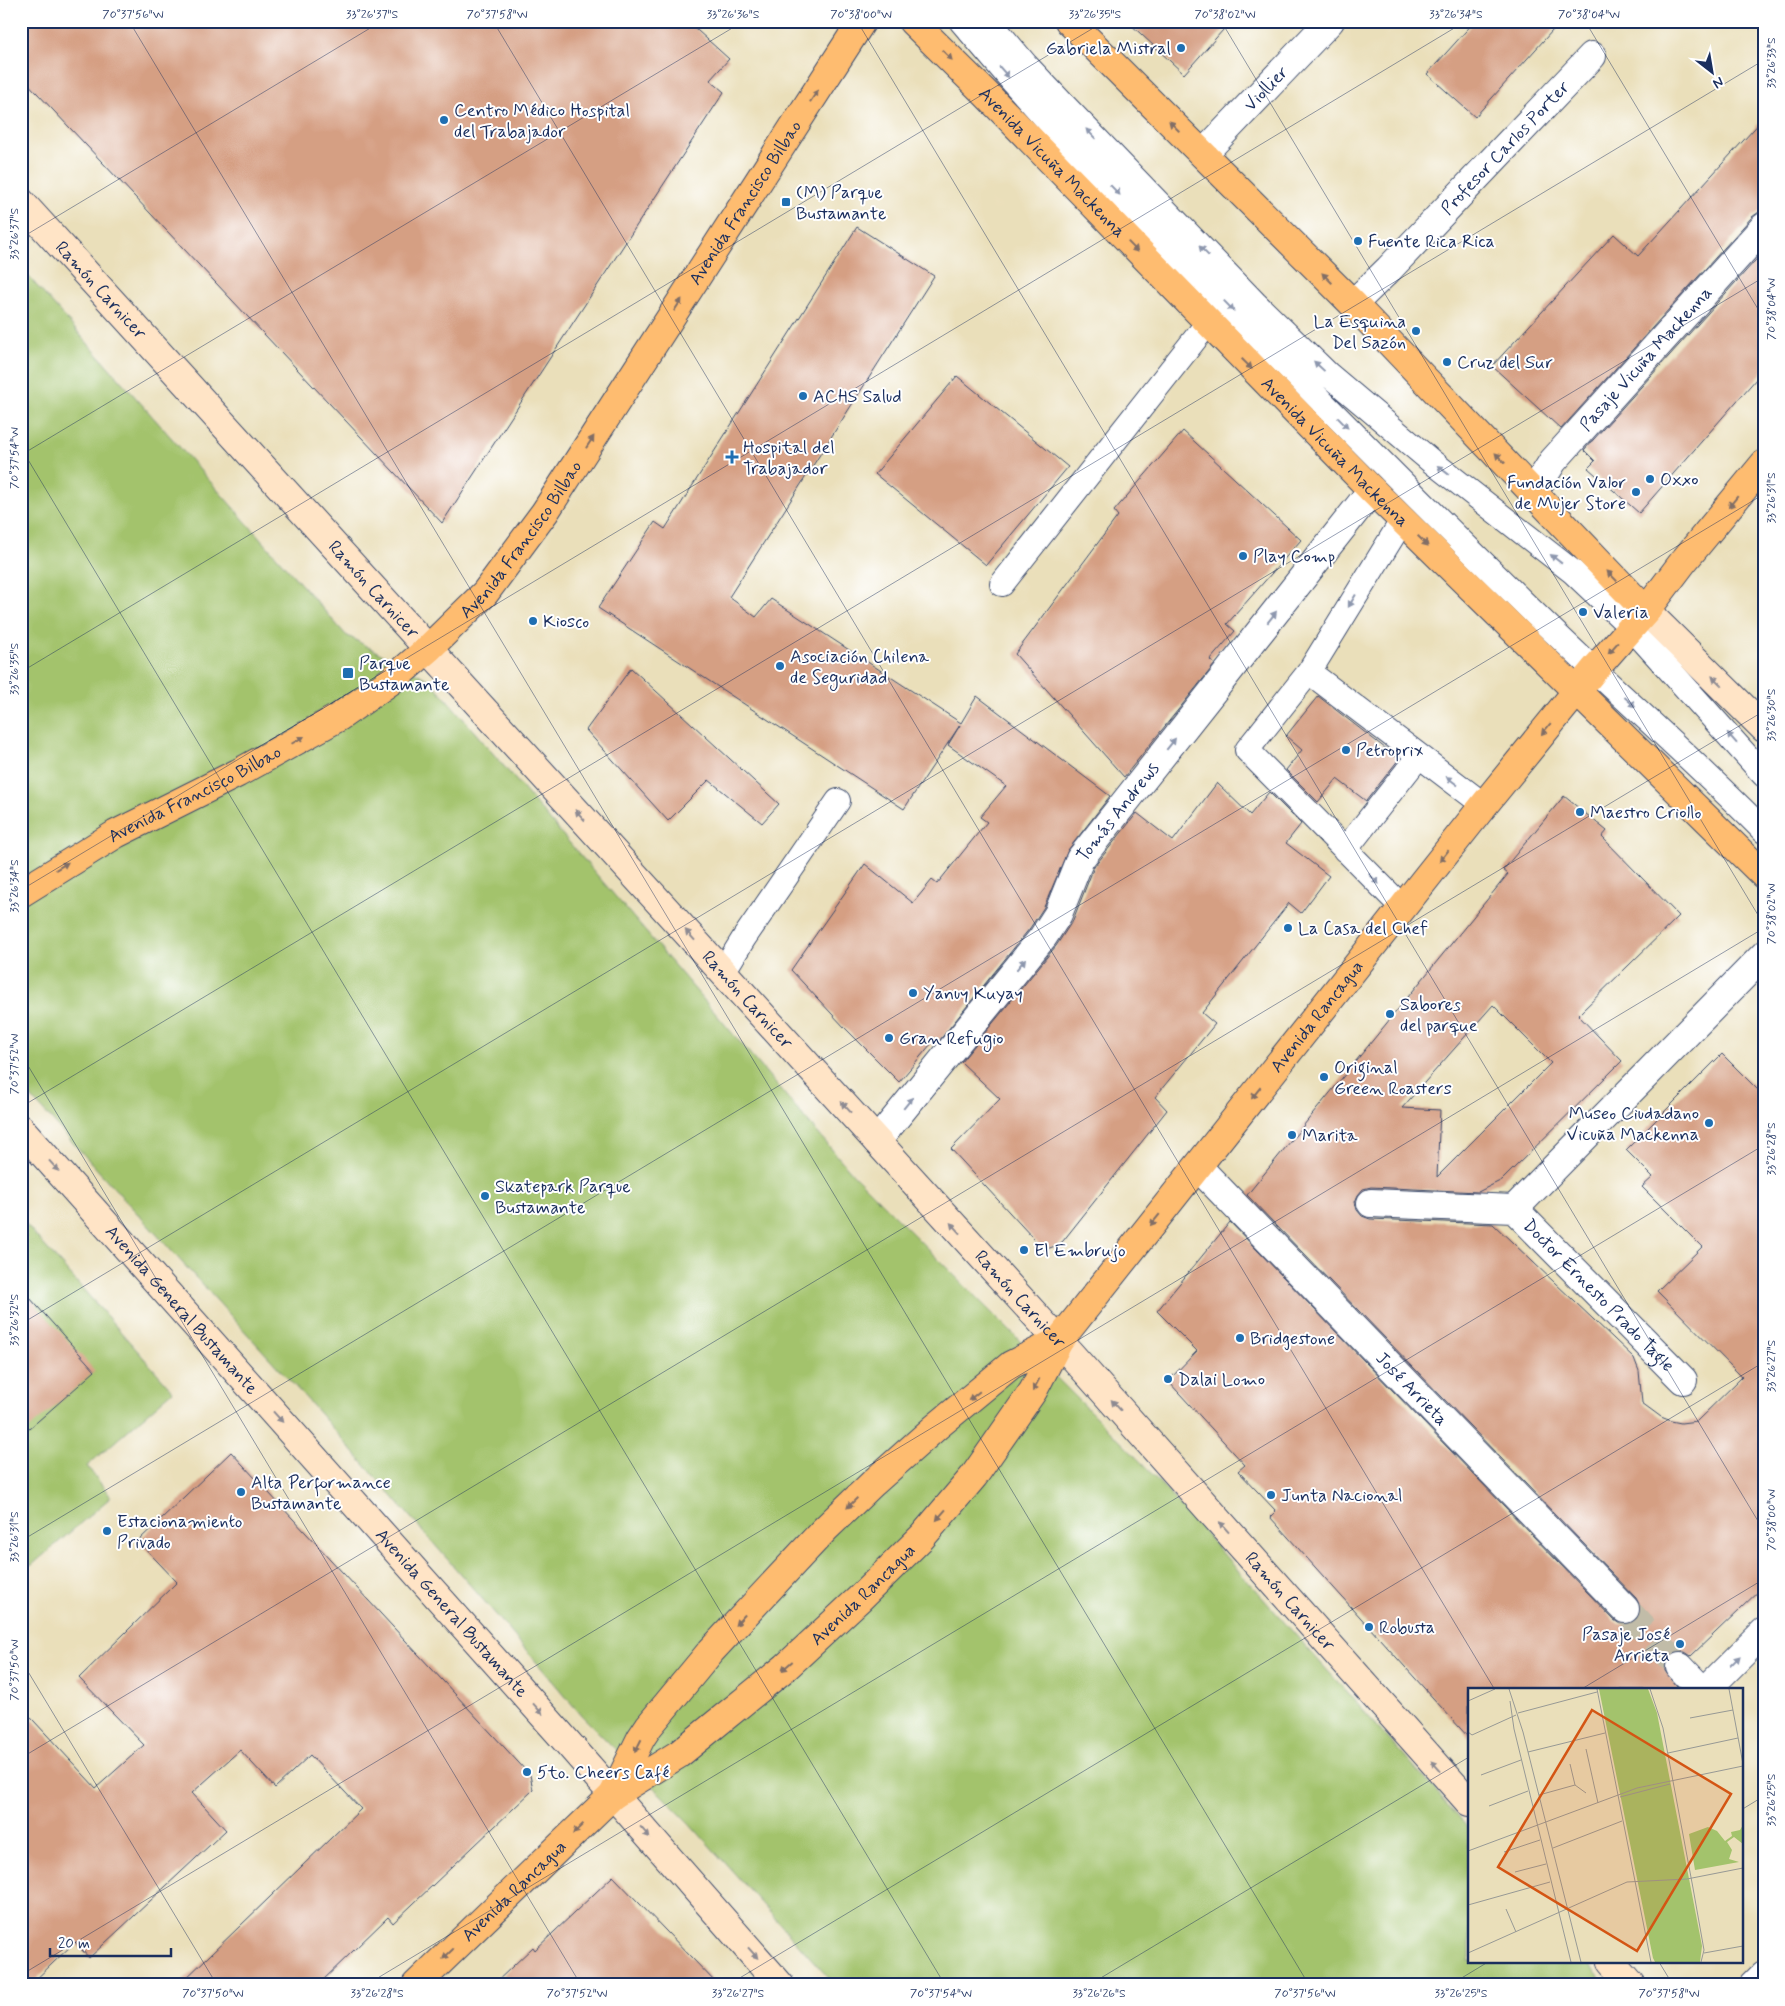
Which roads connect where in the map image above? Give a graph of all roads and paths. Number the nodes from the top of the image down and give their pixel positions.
1 (862, 21) edge
2 (912, 21) edge
3 (962, 21) edge
4 (989, 21) edge
5 (1069, 21) edge
6 (1330, 21) edge
7 (1592, 56) dead end
8 (1203, 154) junction
9 (21, 202) edge
10 (1764, 227) edge
11 (1353, 304) junction
12 (1207, 324) junction
13 (1764, 464) edge
14 (1372, 490) junction
15 (1533, 493) junction
16 (1402, 521) junction
17 (1002, 584) dead end
18 (1638, 619) junction
19 (428, 649) junction
20 (1594, 670) junction
21 (1309, 672) junction
22 (1576, 691) junction
23 (1764, 728) edge
24 (1419, 756) junction
25 (1764, 775) edge
26 (838, 801) dead end
27 (1484, 805) junction
28 (1764, 831) edge
29 (1345, 850) junction
30 (1764, 875) edge
31 (21, 893) edge
32 (1403, 908) junction
33 (1764, 955) edge
34 (723, 972) junction
35 (21, 1129) edge
36 (877, 1141) junction
37 (1198, 1167) junction
38 (1371, 1203) dead end
39 (1514, 1210) junction
40 (1059, 1341) junction
41 (1683, 1380) dead end
42 (1625, 1609) tunnel mouth
43 (1764, 1632) edge
44 (1680, 1667) tunnel mouth
45 (1702, 1688) edge
46 (1706, 1688) edge
47 (613, 1795) junction
48 (1468, 1801) edge
49 (1613, 1964) edge
50 (1764, 1972) edge
51 (416, 1985) edge
52 (780, 1985) edge
53 (1631, 1985) edge
54 (1751, 1985) edge

19 -> 1 main road, Avenida Francisco Bilbao
2 -> 12 main road, Avenida Vicuña Mackenna
3 -> 20 lane
18 -> 4 lane
8 -> 5 main road
6 - 8 street, Viollier
7 - 11 street, Profesor Carlos Porter
11 -> 8 main road
9 - 19 main road, Ramón Carnicer
10 - 15 street, Pasaje Vicuña Mackenna
15 -> 11 main road
12 -> 14 main road, Avenida Vicuña Mackenna
12 - 17 lane
13 -> 18 main road, Avenida Rancagua
14 - 16 main road, Avenida Vicuña Mackenna
36 -> 14 street, Tomás Andrews
18 -> 15 main road
16 -> 21 lane
16 -> 22 main road, Avenida Vicuña Mackenna
18 -> 20 main road, Avenida Rancagua
23 -> 18 main road
25 -> 18 lane
31 -> 19 main road, Avenida Francisco Bilbao
34 -> 19 main road, Ramón Carnicer
20 - 22 main road, Avenida Rancagua
20 -> 28 lane
21 - 24 lane
21 - 29 lane
22 -> 27 main road, Avenida Rancagua
22 - 30 main road, Avenida Vicuña Mackenna
27 -> 24 lane
24 - 29 lane
26 - 34 lane
27 -> 32 main road, Avenida Rancagua
29 -> 32 lane
32 -> 37 main road, Avenida Rancagua
33 - 39 street, Doctor Ernesto Prado Tagle
36 -> 34 main road, Ramón Carnicer
35 -> 47 main road, Avenida General Bustamante
40 -> 36 main road, Ramón Carnicer
37 -> 40 main road, Avenida Rancagua
37 - 42 street, José Arrieta
38 - 39 street, Doctor Ernesto Prado Tagle
39 - 41 street, Doctor Ernesto Prado Tagle
40 -> 47 main road, Avenida Rancagua
40 -> 47 main road, Avenida Rancagua
48 -> 40 main road, Ramón Carnicer
46 -> 43 street
44 - 45 street
47 -> 51 main road, Avenida Rancagua
47 -> 52 main road, Avenida General Bustamante
49 - 53 main road
50 - 54 lane

